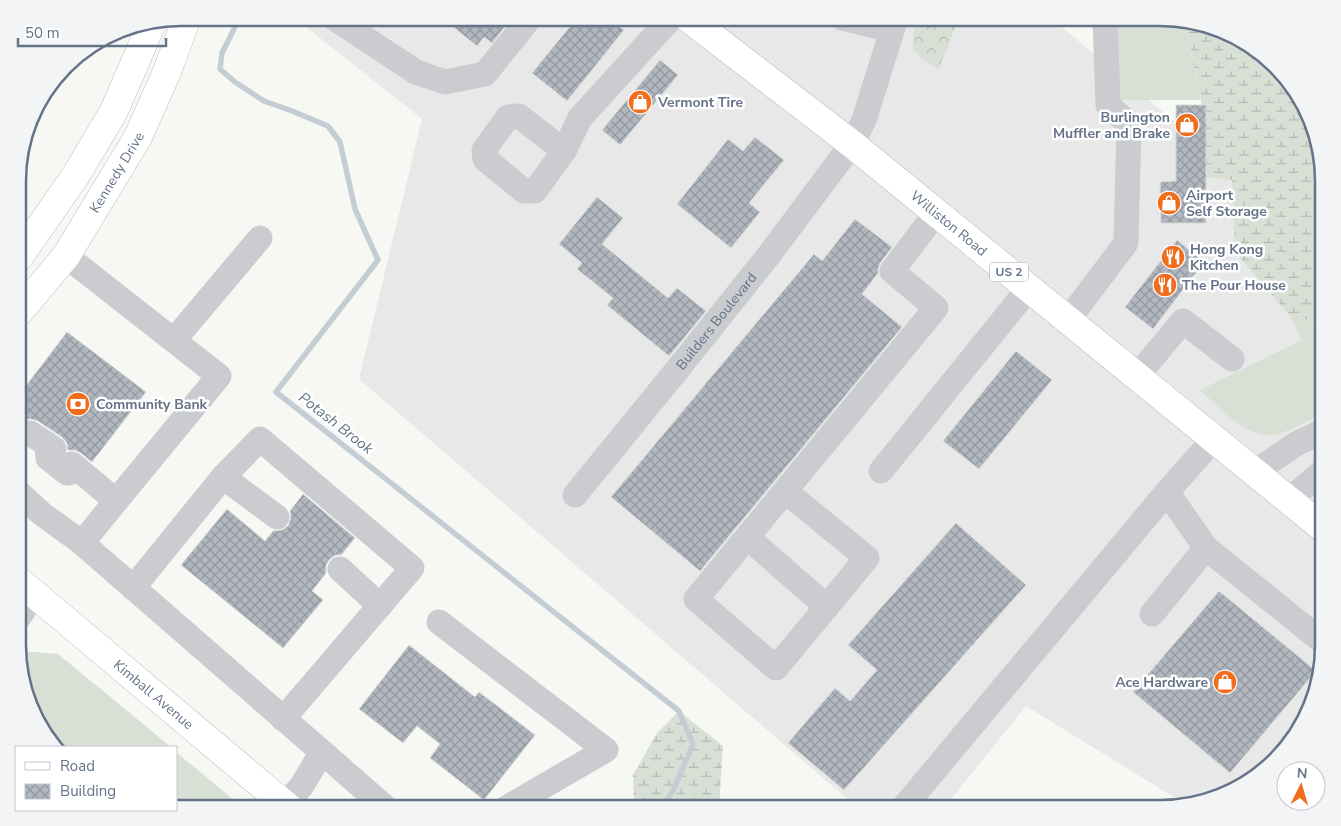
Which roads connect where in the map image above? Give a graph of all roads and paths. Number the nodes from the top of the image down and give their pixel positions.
1 (184, 26) edge
2 (346, 26) edge
3 (524, 26) edge
4 (664, 26) edge
5 (698, 26) edge
6 (893, 26) edge
7 (1105, 26) edge
8 (149, 30) edge
9 (852, 144) junction
10 (564, 151) dead end
11 (936, 213) junction
12 (260, 238) dead end
13 (26, 247) edge
14 (66, 256) junction
15 (1029, 288) junction
16 (26, 304) edge
17 (1068, 320) junction
18 (174, 340) junction
19 (1232, 359) dead end
20 (1137, 376) junction
21 (26, 433) edge
22 (1314, 435) edge
23 (1214, 439) junction
24 (881, 471) dead end
25 (1255, 472) junction
26 (223, 476) junction
27 (1314, 479) edge
28 (785, 491) junction
29 (1167, 492) junction
30 (575, 494) dead end
31 (26, 499) edge
32 (1289, 500) junction
33 (116, 501) junction
34 (277, 517) dead end
35 (1314, 521) edge
36 (747, 537) junction
37 (82, 543) junction
38 (1206, 548) junction
39 (340, 569) dead end
40 (27, 588) edge
41 (133, 588) junction
42 (380, 606) junction
43 (827, 607) junction
44 (1152, 614) dead end
45 (439, 622) dead end
46 (1314, 635) edge
47 (283, 719) junction
48 (322, 752) junction
49 (910, 799) edge
50 (280, 800) edge
51 (292, 800) edge
52 (377, 800) edge
53 (520, 800) edge

1 - 14 main road, Kennedy Drive
2 - 3 street
4 - 10 street
5 - 9 main road, Williston Road / US 2
6 - 9 street, Builders Boulevard
7 - 17 street
8 - 13 main road
9 - 11 main road, Williston Road / US 2
9 - 30 street, Builders Boulevard
11 - 15 main road, Williston Road / US 2
11 - 28 street
12 - 18 street
14 - 16 main road, Kennedy Drive
14 - 18 street
15 - 17 main road, Williston Road / US 2
15 - 24 street
17 - 20 main road, Williston Road / US 2
18 - 33 street
19 - 20 street
20 - 23 main road, Williston Road / US 2
21 - 33 street
22 - 25 street
23 - 25 main road, Williston Road / US 2
23 - 29 street
25 - 32 main road, Williston Road / US 2
26 - 34 street
26 - 41 street
26 - 42 street
27 - 32 street
28 - 36 street
28 - 43 street
29 - 38 street
29 - 49 street
31 - 37 street
32 - 35 main road, Williston Road / US 2
33 - 37 street
36 - 43 street
36 - 43 street
37 - 41 street
38 - 44 street
38 - 46 street
39 - 42 street
40 - 50 main road, Kimball Avenue
41 - 47 street
42 - 47 street
45 - 53 street
47 - 48 street
48 - 51 street
48 - 52 street

